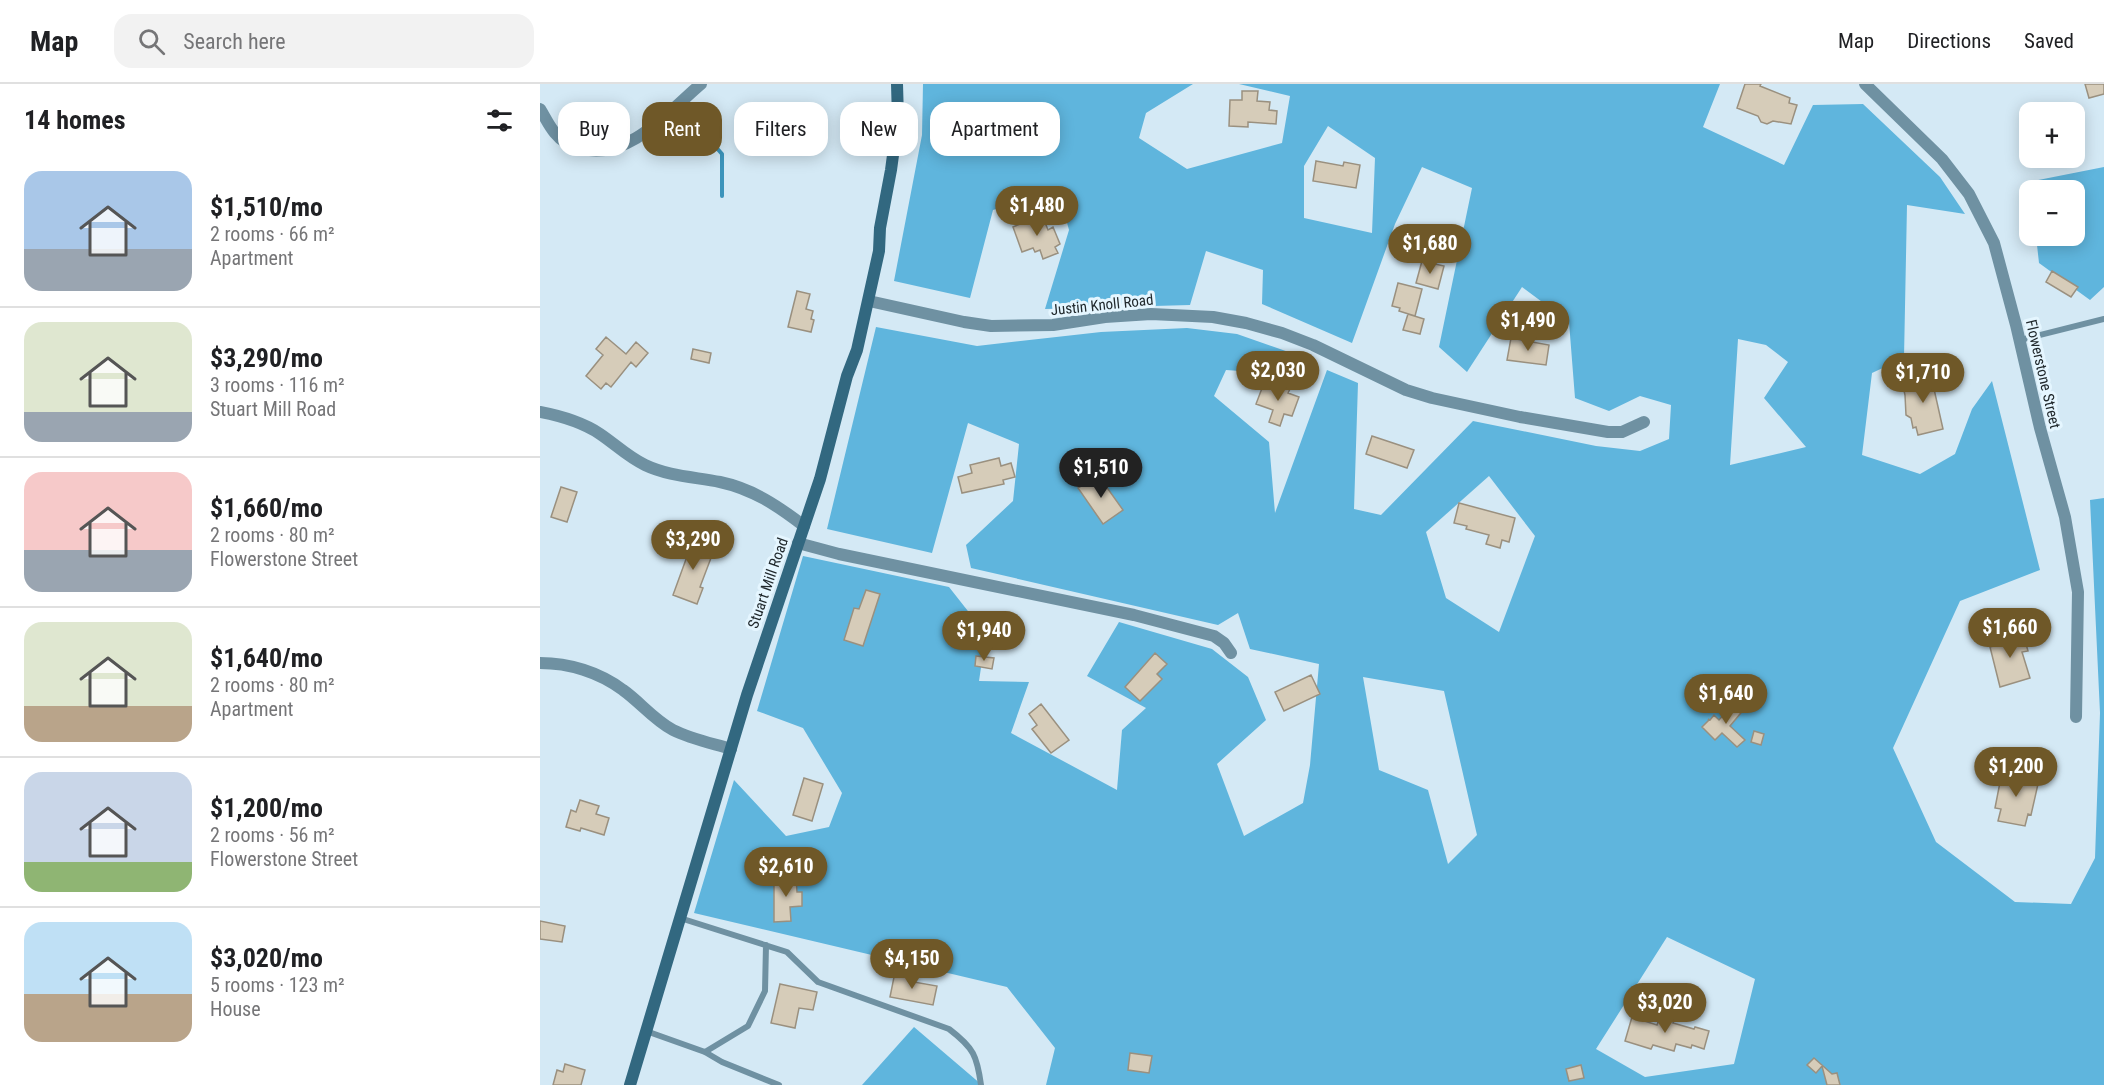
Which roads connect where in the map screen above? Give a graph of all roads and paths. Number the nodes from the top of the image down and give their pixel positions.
1 (700, 84) edge
2 (897, 84) edge
3 (1865, 84) edge
4 (540, 110) edge
5 (869, 301) junction
6 (2104, 319) edge
7 (2020, 340) junction
8 (540, 412) edge
9 (1644, 422) dead end
10 (804, 526) junction
11 (798, 543) junction
12 (1231, 653) dead end
13 (540, 663) edge
14 (2076, 717) dead end
15 (731, 748) junction
16 (679, 918) junction
17 (765, 945) junction
18 (646, 1031) junction
19 (705, 1052) junction
20 (630, 1085) edge
21 (779, 1085) edge
22 (981, 1085) edge

1 - 4 street
2 - 5 main road, Stuart Mill Road
3 - 7 street, Flowerstone Street
5 - 9 street, Justin Knoll Road
5 - 10 main road, Stuart Mill Road
6 - 7 lane
7 - 14 street, Flowerstone Street
8 - 10 street
10 - 11 main road, Stuart Mill Road
11 - 12 street
11 - 15 main road, Stuart Mill Road
13 - 15 street
15 - 16 main road, Stuart Mill Road
16 - 17 lane
16 - 18 main road, Stuart Mill Road
17 - 19 lane
17 - 22 lane
18 - 19 lane
18 - 20 main road, Stuart Mill Road
19 - 21 lane

